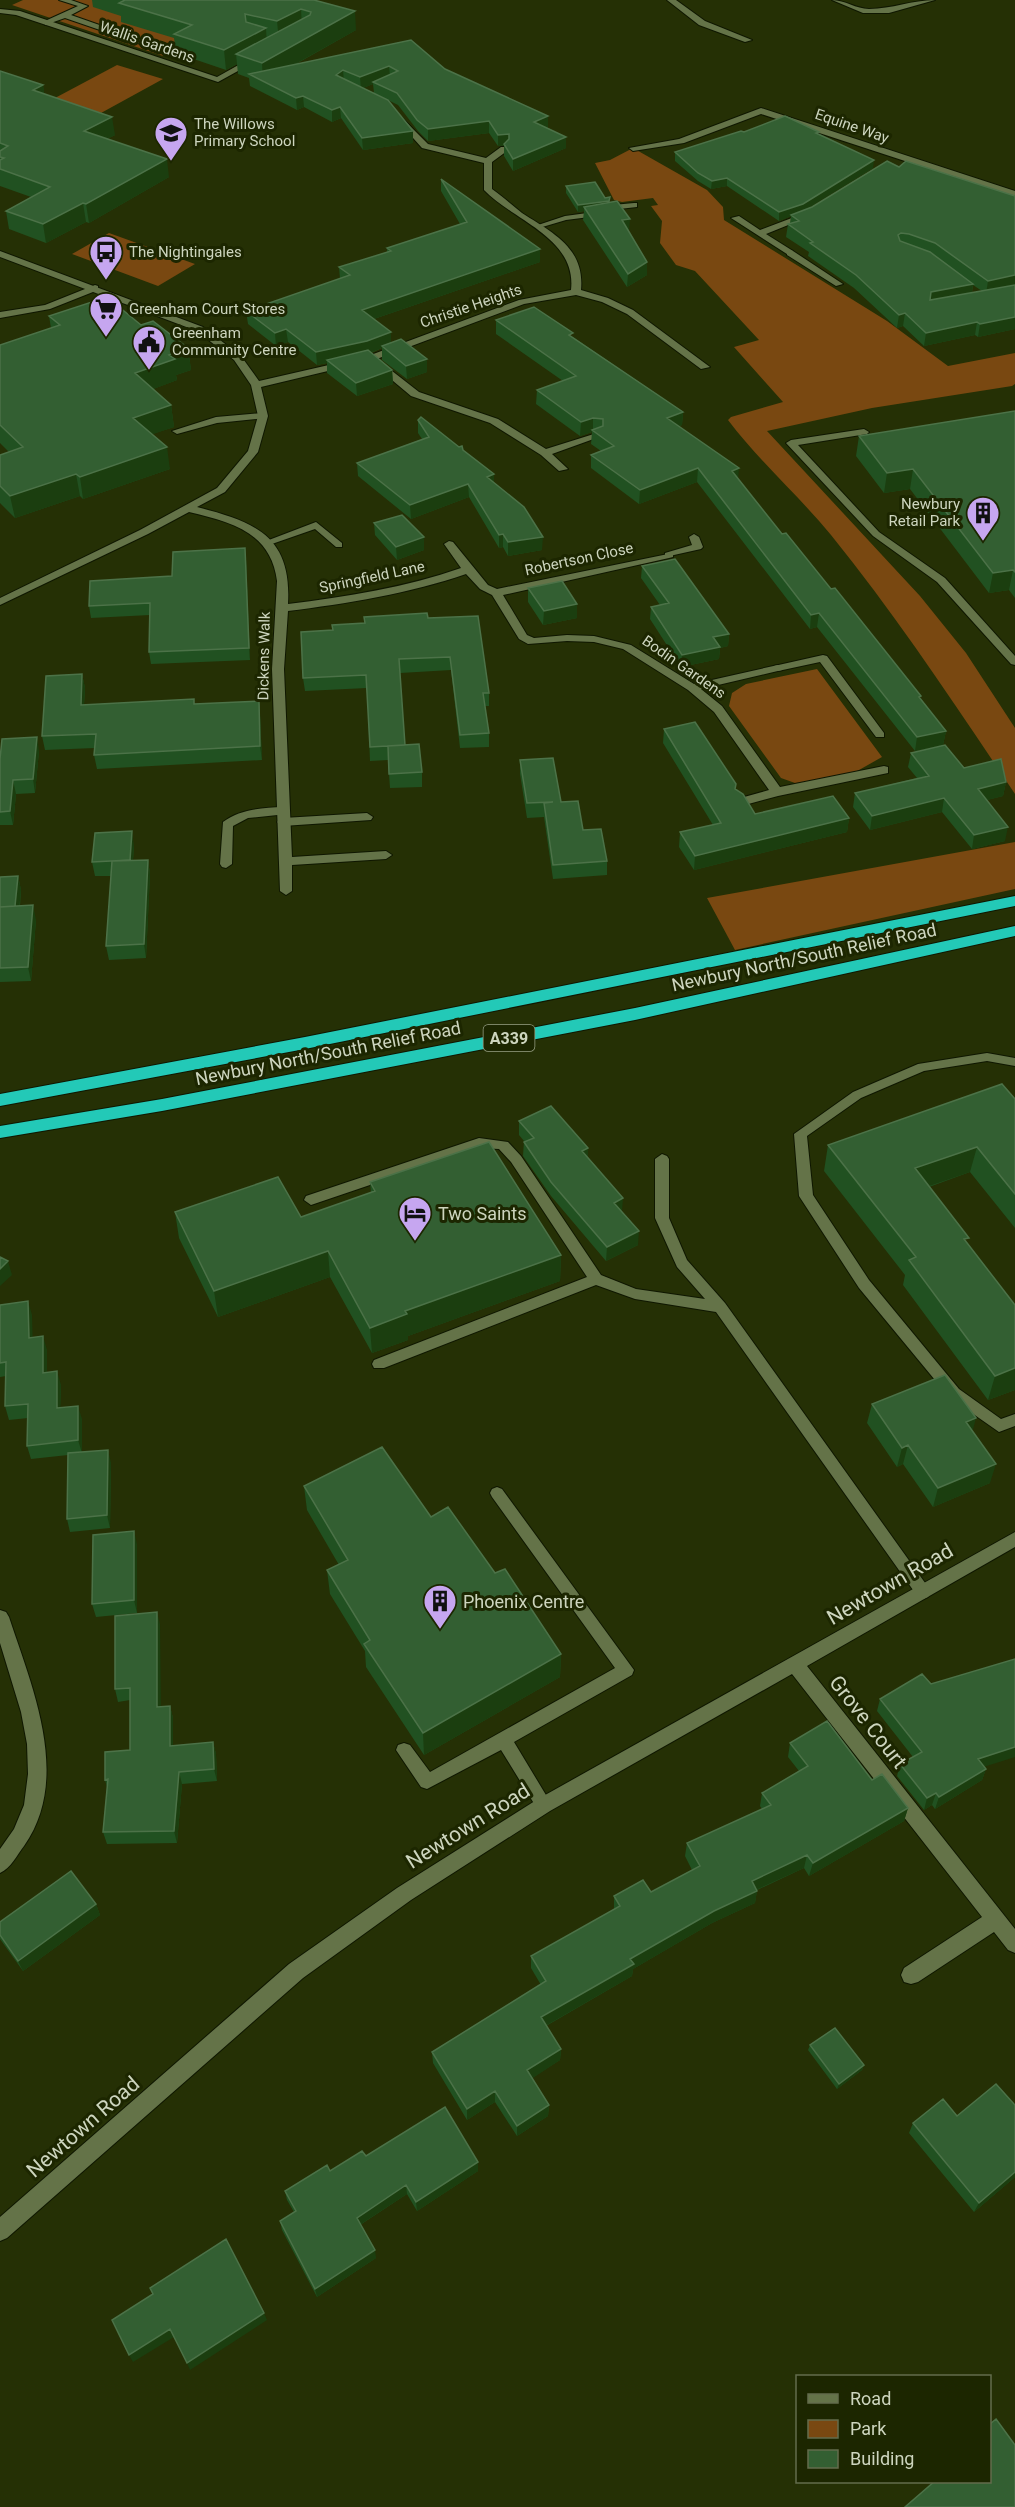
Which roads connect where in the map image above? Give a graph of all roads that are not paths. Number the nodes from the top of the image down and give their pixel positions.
1 (63, 0) edge
2 (671, 0) edge
3 (836, 0) edge
4 (931, 0) edge
5 (0, 11) edge
6 (65, 15) junction
7 (48, 23) junction
8 (748, 40) dead end
9 (164, 49) dead end
10 (260, 57) edge
11 (393, 108) edge
12 (681, 141) junction
13 (633, 148) dead end
14 (696, 148) edge
15 (504, 149) edge
16 (900, 157) junction
17 (488, 161) junction
18 (891, 163) edge
19 (1015, 194) edge
20 (634, 205) dead end
21 (572, 207) edge
22 (816, 210) edge
23 (578, 216) junction
24 (736, 218) dead end
25 (539, 226) junction
26 (760, 233) junction
27 (790, 253) joint
28 (0, 254) edge
29 (839, 284) dead end
30 (95, 288) junction
31 (576, 292) junction
32 (0, 315) edge
33 (371, 358) junction
34 (705, 367) dead end
35 (256, 385) junction
36 (263, 416) junction
37 (177, 431) dead end
38 (864, 432) dead end
39 (597, 436) edge
40 (545, 453) junction
41 (563, 469) dead end
42 (188, 508) junction
43 (694, 537) dead end
44 (266, 543) junction
45 (449, 544) dead end
46 (339, 545) dead end
47 (669, 555) joint
48 (468, 569) junction
49 (496, 593) junction
50 (0, 602) edge
51 (281, 608) junction
52 (1015, 662) edge
53 (778, 668) joint
54 (692, 688) junction
55 (880, 735) dead end
56 (884, 770) dead end
57 (777, 792) junction
58 (741, 802) edge
59 (283, 817) junction
60 (367, 817) dead end
61 (386, 855) dead end
62 (286, 861) junction
63 (226, 864) dead end
64 (286, 891) dead end
65 (1015, 901) edge
66 (1015, 931) edge
67 (1015, 1062) edge
68 (0, 1100) edge
69 (0, 1132) edge
70 (662, 1159) dead end
71 (311, 1200) dead end
72 (596, 1279) junction
73 (720, 1308) junction
74 (380, 1364) dead end
75 (1015, 1420) edge
76 (497, 1493) dead end
77 (1015, 1539) edge
78 (923, 1592) junction
79 (0, 1617) edge
80 (795, 1664) junction
81 (504, 1740) junction
82 (404, 1750) dead end
83 (544, 1805) junction
84 (0, 1864) edge
85 (994, 1920) junction
86 (1015, 1944) edge
87 (911, 1975) dead end
88 (0, 2231) edge

1 - 6 lane
2 - 8 street
3 - 4 street
5 - 7 street, Wallis Gardens
6 - 7 lane
6 - 9 lane
7 - 10 street, Wallis Gardens
11 - 17 street
12 - 13 street, Equine Way
12 - 14 street
12 - 16 street, Equine Way
15 - 17 street
16 - 18 street
16 - 19 street, Equine Way
17 - 25 street
20 - 23 lane
21 - 23 lane
22 - 26 street
23 - 25 lane
24 - 26 street
25 - 31 street
26 - 27 street
27 - 29 lane
28 - 30 street
30 - 32 lane
30 - 35 street
31 - 33 street, Christie Heights
31 - 34 street, Christie Heights
33 - 35 street, Christie Heights
33 - 40 street
35 - 36 street
36 - 37 lane
36 - 42 street
38 - 52 lane
39 - 40 street
40 - 41 street
42 - 44 street, Dickens Walk
42 - 50 street
43 - 47 lane
44 - 46 lane
44 - 51 street, Dickens Walk
45 - 48 street
47 - 49 street, Robertson Close
48 - 49 street
48 - 51 street, Springfield Lane
49 - 54 street, Bodin Gardens
51 - 59 street, Dickens Walk
53 - 54 street
53 - 55 lane
54 - 57 street, Bodin Gardens
56 - 57 street
57 - 58 street
59 - 60 lane
59 - 62 street, Dickens Walk
59 - 63 lane
61 - 62 street
62 - 64 street, Dickens Walk
65 - 68 highway, Newbury North/South Relief Road / A339
66 - 69 highway, Newbury North/South Relief Road / A339
67 - 75 lane
70 - 73 lane
71 - 72 lane
72 - 73 lane
72 - 74 lane
73 - 78 lane
76 - 81 lane
77 - 78 street, Newtown Road
78 - 80 street, Newtown Road
79 - 84 street
80 - 83 street, Newtown Road
80 - 85 street, Grove Court
81 - 82 lane
81 - 83 lane
83 - 88 street, Newtown Road
85 - 86 street, Grove Court
85 - 87 street

